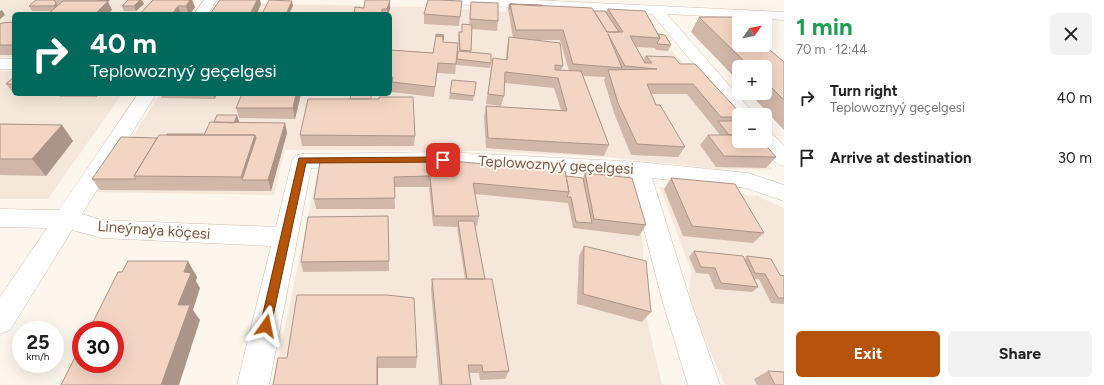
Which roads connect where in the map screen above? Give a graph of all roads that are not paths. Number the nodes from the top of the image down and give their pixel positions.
1 (211, 0) edge
2 (452, 0) edge
3 (750, 0) edge
4 (539, 2) edge
5 (655, 9) junction
6 (202, 12) edge
7 (764, 12) edge
8 (732, 13) edge
9 (772, 15) edge
10 (784, 16) edge
11 (772, 18) edge
12 (784, 27) edge
13 (0, 64) edge
14 (12, 64) edge
15 (146, 96) edge
16 (740, 108) edge
17 (772, 145) edge
18 (784, 159) edge
19 (638, 169) junction
20 (784, 194) edge
21 (0, 218) edge
22 (67, 219) junction
23 (285, 237) junction
24 (0, 321) edge
25 (253, 385) edge
26 (704, 385) edge

1 - 6 street
2 - 4 street
3 - 7 street
4 - 5 street
5 - 8 street
5 - 16 street
9 - 10 street
11 - 12 street
13 - 14 street
15 - 22 street
17 - 18 street
19 - 20 street, Teplowoznyý geçelgesi
19 - 23 street, Teplowoznyý geçelgesi
19 - 26 street
21 - 22 street, Lineýnaýa köçesi
22 - 23 street, Lineýnaýa köçesi
22 - 24 street
23 - 25 street

